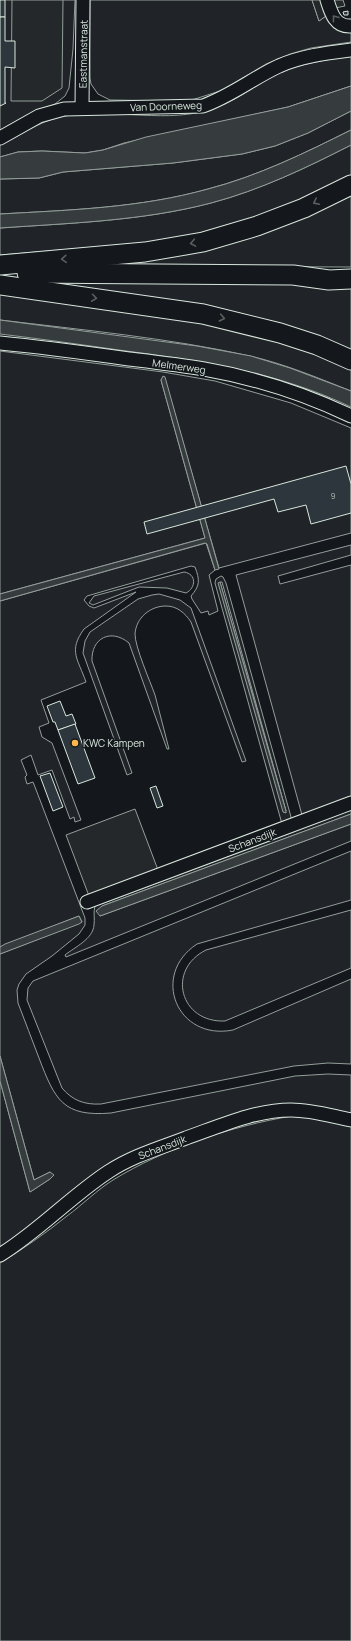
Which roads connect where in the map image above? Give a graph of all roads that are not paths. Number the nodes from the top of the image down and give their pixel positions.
1 (83, 0) edge
2 (327, 0) edge
3 (351, 26) edge
4 (351, 50) edge
5 (82, 108) junction
6 (0, 138) edge
7 (351, 185) edge
8 (0, 266) edge
9 (351, 270) edge
10 (0, 273) edge
11 (293, 275) junction
12 (351, 280) edge
13 (0, 285) edge
14 (0, 343) edge
15 (351, 360) edge
16 (351, 416) edge
17 (351, 803) edge
18 (86, 902) dead end
19 (351, 1120) edge
20 (0, 1255) edge

1 - 5 street, Eastmanstraat
3 -> 2 street
4 - 5 street, Van Doorneweg
5 - 6 street, Van Doorneweg
7 -> 8 highway
9 - 11 highway
10 - 11 highway
11 - 12 highway
13 -> 15 highway
14 - 16 street, Melmerweg
17 - 18 street, Schansdijk
19 - 20 street, Schansdijk

